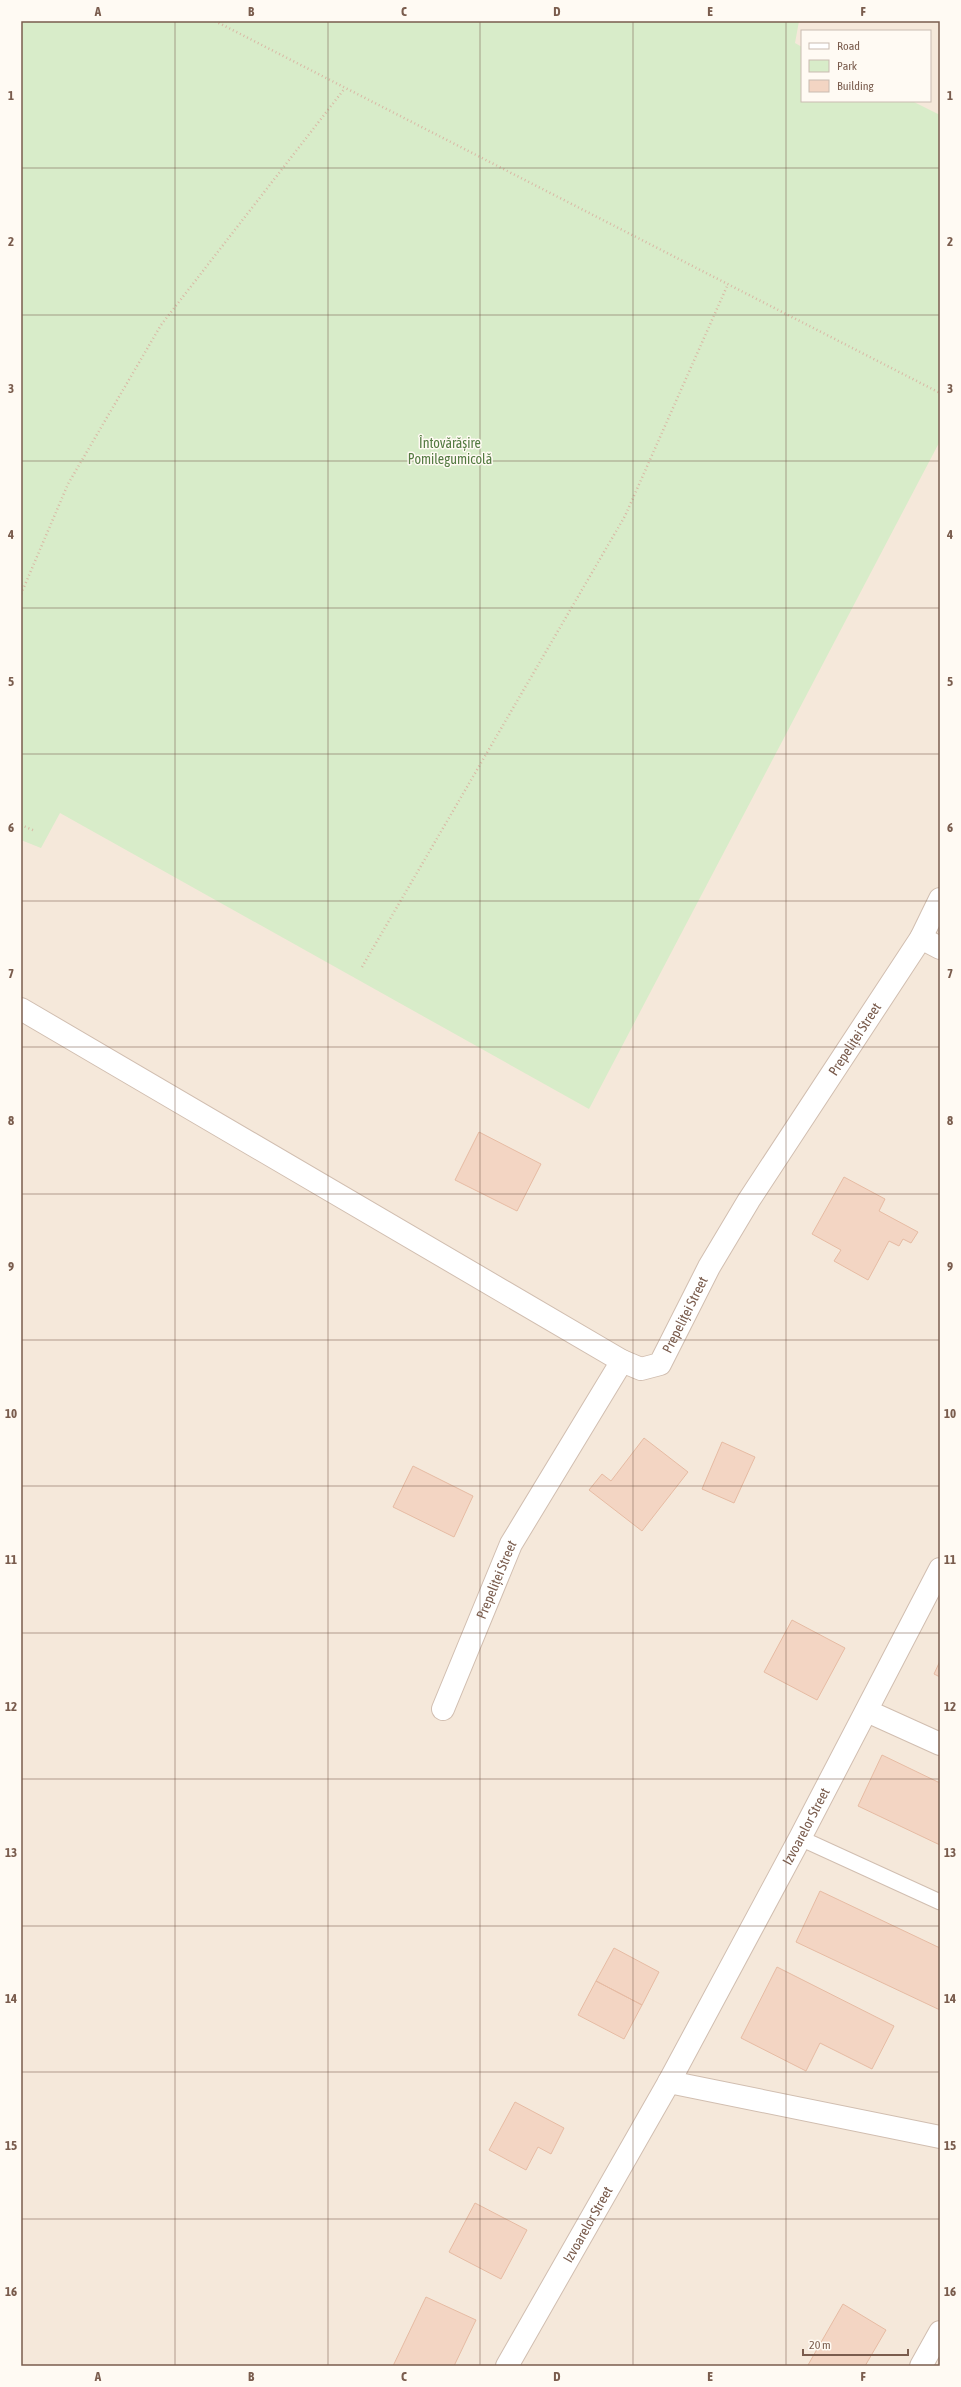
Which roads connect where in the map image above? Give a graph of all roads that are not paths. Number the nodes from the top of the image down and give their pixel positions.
1 (940, 899) edge
2 (921, 938) junction
3 (940, 948) edge
4 (21, 1009) edge
5 (622, 1361) junction
6 (940, 1569) edge
7 (443, 1709) dead end
8 (866, 1711) junction
9 (940, 1744) edge
10 (800, 1838) junction
11 (940, 1902) edge
12 (669, 2082) junction
13 (940, 2137) edge
14 (940, 2332) edge
15 (507, 2366) edge
16 (921, 2366) edge

1 - 2 street, Prepeliței Street
2 - 3 street
2 - 5 street, Prepeliței Street
4 - 5 street
5 - 7 street, Prepeliței Street
6 - 8 street, Izvoarelor Street
8 - 9 street
8 - 10 street, Izvoarelor Street
10 - 11 lane
10 - 12 street, Izvoarelor Street
12 - 13 street
12 - 15 street, Izvoarelor Street
14 - 16 street

